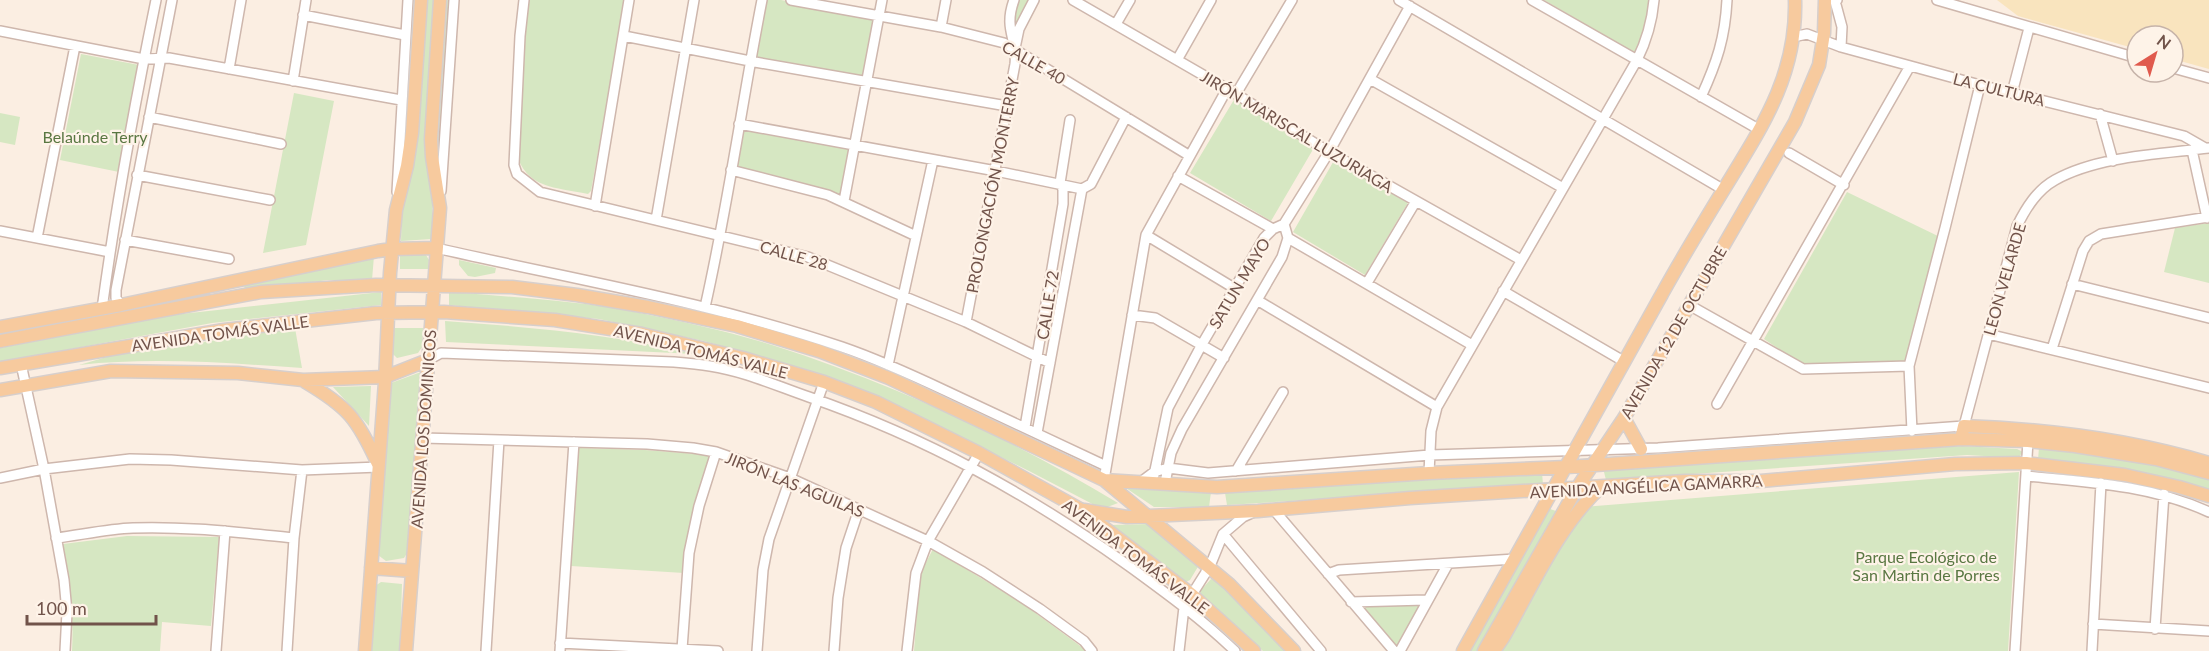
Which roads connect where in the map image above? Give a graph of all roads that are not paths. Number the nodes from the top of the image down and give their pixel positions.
1 (156, 0) edge
2 (172, 0) edge
3 (242, 0) edge
4 (306, 0) edge
5 (408, 0) edge
6 (421, 0) edge
7 (440, 0) edge
8 (454, 0) edge
9 (524, 0) edge
10 (629, 0) edge
11 (694, 0) edge
12 (762, 0) edge
13 (790, 0) edge
14 (882, 0) edge
15 (946, 0) edge
16 (1014, 0) edge
17 (1034, 0) edge
18 (1073, 0) edge
19 (1130, 0) edge
20 (1211, 0) edge
21 (1292, 0) edge
22 (1399, 0) edge
23 (1532, 0) edge
24 (1654, 0) edge
25 (1727, 0) edge
26 (1825, 0) edge
27 (1836, 0) edge
28 (1937, 0) edge
29 (1795, 4) edge
30 (1410, 6) junction
31 (303, 15) junction
32 (880, 16) junction
33 (1116, 24) junction
34 (941, 27) junction
35 (2029, 28) junction
36 (0, 31) edge
37 (405, 35) junction
38 (624, 36) junction
39 (1793, 38) junction
40 (1823, 39) junction
41 (75, 46) junction
42 (1841, 47) junction
43 (1015, 48) junction
44 (686, 49) junction
45 (2125, 55) edge
46 (144, 59) junction
47 (160, 59) junction
48 (1177, 60) junction
49 (1637, 60) junction
50 (750, 61) junction
51 (1910, 66) junction
52 (229, 69) junction
53 (2185, 71) edge
54 (2209, 78) edge
55 (1370, 79) junction
56 (293, 81) junction
57 (866, 81) junction
58 (1980, 85) junction
59 (1231, 92) junction
60 (2012, 93) junction
61 (1701, 97) junction
62 (401, 100) junction
63 (1007, 106) junction
64 (2100, 114) junction
65 (149, 117) junction
66 (1126, 117) junction
67 (1602, 119) junction
68 (1070, 120) dead end
69 (739, 124) junction
70 (1760, 130) junction
71 (281, 144) dead end
72 (854, 146) junction
73 (2207, 148) edge
74 (2192, 150) junction
75 (1329, 152) junction
76 (1789, 153) dead end
77 (1190, 156) junction
78 (933, 160) junction
79 (2113, 161) junction
80 (731, 170) junction
81 (996, 171) junction
82 (137, 175) junction
83 (1178, 176) junction
84 (1060, 183) junction
85 (1844, 185) junction
86 (1563, 188) junction
87 (1082, 189) junction
88 (1724, 190) junction
89 (270, 200) dead end
90 (844, 201) junction
91 (1416, 201) junction
92 (1063, 204) junction
93 (595, 206) junction
94 (440, 208) junction
95 (1078, 208) junction
96 (396, 210) junction
97 (2208, 217) edge
98 (656, 220) junction
99 (1284, 224) junction
100 (1273, 229) junction
101 (0, 231) edge
102 (721, 235) junction
103 (1146, 235) junction
104 (916, 236) junction
105 (37, 238) junction
106 (1288, 238) junction
107 (125, 240) junction
108 (436, 248) junction
109 (392, 249) junction
110 (110, 252) junction
111 (229, 259) dead end
112 (1521, 260) junction
113 (1367, 283) junction
114 (2072, 284) junction
115 (389, 285) junction
116 (434, 286) junction
117 (1234, 288) junction
118 (1503, 291) junction
119 (903, 295) junction
120 (1257, 300) junction
121 (121, 305) junction
122 (1689, 305) junction
123 (705, 308) junction
124 (102, 309) junction
125 (432, 312) junction
126 (387, 313) junction
127 (1132, 315) junction
128 (2209, 318) edge
129 (966, 322) junction
130 (0, 327) edge
131 (1988, 334) junction
132 (0, 341) edge
133 (1752, 341) junction
134 (1201, 345) junction
135 (1472, 345) junction
136 (2052, 349) junction
137 (1039, 356) junction
138 (1224, 358) junction
139 (428, 360) junction
140 (1625, 362) junction
141 (1050, 363) junction
142 (21, 364) junction
143 (888, 365) junction
144 (1909, 366) junction
145 (0, 368) edge
146 (385, 377) junction
147 (303, 380) junction
148 (824, 382) junction
149 (26, 385) junction
150 (2209, 388) edge
151 (0, 390) edge
152 (1283, 392) dead end
153 (818, 400) junction
154 (1717, 404) dead end
155 (1437, 407) junction
156 (1166, 414) junction
157 (1624, 418) junction
158 (1185, 424) junction
159 (1964, 426) junction
160 (1025, 427) junction
161 (1912, 431) junction
162 (1037, 433) junction
163 (422, 438) junction
164 (1961, 439) junction
165 (499, 440) junction
166 (2028, 441) junction
167 (574, 442) junction
168 (1641, 449) junction
169 (1576, 450) junction
170 (1603, 450) junction
171 (717, 452) junction
172 (979, 453) junction
173 (1430, 455) junction
174 (2209, 462) edge
175 (2026, 463) junction
176 (1593, 465) junction
177 (379, 466) junction
178 (1106, 466) junction
179 (971, 467) junction
180 (1567, 467) junction
181 (44, 468) junction
182 (1168, 468) junction
183 (302, 470) junction
184 (1236, 471) junction
185 (1430, 473) junction
186 (2209, 473) edge
187 (2026, 476) junction
188 (0, 478) edge
189 (790, 478) junction
190 (1208, 479) junction
191 (1104, 480) junction
192 (1153, 480) junction
193 (2155, 481) junction
194 (2101, 483) junction
195 (1601, 487) junction
196 (2179, 487) junction
197 (1577, 488) junction
198 (1555, 489) junction
199 (2164, 494) junction
200 (2209, 496) edge
201 (859, 509) junction
202 (1080, 509) junction
203 (1274, 510) junction
204 (2205, 510) edge
205 (1258, 511) junction
206 (1148, 515) junction
207 (225, 531) junction
208 (1223, 534) junction
209 (56, 538) junction
210 (294, 538) junction
211 (928, 541) junction
212 (1515, 559) junction
213 (1448, 564) junction
214 (1209, 566) junction
215 (371, 568) junction
216 (412, 572) junction
217 (1328, 574) junction
218 (1191, 594) junction
219 (1426, 600) junction
220 (1351, 602) junction
221 (1184, 607) junction
222 (2093, 624) junction
223 (2156, 629) junction
224 (2209, 631) edge
225 (560, 647) edge
226 (681, 649) junction
227 (65, 651) edge
228 (216, 651) edge
229 (287, 651) edge
230 (365, 651) edge
231 (406, 651) edge
232 (486, 651) edge
233 (718, 651) edge
234 (757, 651) edge
235 (834, 651) edge
236 (907, 651) edge
237 (1092, 651) edge
238 (1179, 651) edge
239 (1235, 651) edge
240 (1254, 651) edge
241 (1294, 651) edge
242 (1321, 651) edge
243 (1394, 651) edge
244 (1400, 651) edge
245 (1463, 651) edge
246 (1484, 651) edge
247 (1494, 651) edge
248 (2015, 651) edge
249 (2092, 651) edge

1 - 46 street
2 - 47 street
3 - 52 street
4 - 31 street
5 - 37 street
6 - 96 main road
7 - 94 main road, AVENIDA LOS DOMINICOS
8 - 94 street, AVENIDA LOS DOMINICOS
9 - 93 street, CALLE 28
10 - 38 street
11 - 44 street
12 - 50 street
13 - 32 street, CALLE 40
14 - 32 street
15 - 34 street
16 - 43 street
17 - 43 street
18 - 33 street, JIRÓN MARISCAL LUZURIAGA
19 - 33 street
20 - 48 street
21 - 59 street
22 - 30 street
23 - 49 street
24 - 49 street
25 - 61 street
26 - 40 main road, AVENIDA 12 DE OCTUBRE
27 - 42 street
28 - 35 street
29 - 39 main road, AVENIDA 12 DE OCTUBRE
30 - 55 street, SATUN MAYO
30 - 67 street
31 - 37 street
31 - 56 street
32 - 34 street, CALLE 40
32 - 57 street
33 - 48 street, JIRÓN MARISCAL LUZURIAGA
34 - 43 street, CALLE 40
35 - 45 street
35 - 60 street
36 - 41 street
37 - 62 street
38 - 44 street
38 - 93 street
39 - 40 street, LA CULTURA
39 - 70 main road, AVENIDA 12 DE OCTUBRE
40 - 42 street, LA CULTURA
40 - 122 main road, AVENIDA 12 DE OCTUBRE
41 - 46 street
41 - 105 street
42 - 51 street, LA CULTURA
43 - 63 street, PROLONGACIÓN MONTERRY
43 - 66 street, CALLE 40
44 - 50 street
44 - 98 street
46 - 47 street
46 - 110 street
47 - 52 street
47 - 65 street
48 - 59 street, JIRÓN MARISCAL LUZURIAGA
49 - 61 street
49 - 67 street
50 - 57 street
50 - 69 street
51 - 58 street, LA CULTURA
51 - 85 street
52 - 56 street
53 - 54 street
55 - 75 street, SATUN MAYO
55 - 86 street
56 - 62 street
57 - 63 street
57 - 72 street
58 - 60 street, LA CULTURA
58 - 144 street
59 - 75 street, JIRÓN MARISCAL LUZURIAGA
59 - 77 street
60 - 64 street, LA CULTURA
61 - 70 street
62 - 96 street
63 - 81 street, PROLONGACIÓN MONTERRY
64 - 73 street, LA CULTURA
64 - 79 street
65 - 71 street
65 - 82 street
66 - 77 street, CALLE 40
66 - 87 street
67 - 86 street
67 - 88 street
68 - 84 street, CALLE 72
69 - 72 street
69 - 80 street
70 - 88 main road, AVENIDA 12 DE OCTUBRE
72 - 78 street
72 - 90 street
73 - 74 street, LEON VELARDE
74 - 79 street, LEON VELARDE
74 - 97 street
75 - 91 street, JIRÓN MARISCAL LUZURIAGA
75 - 99 street, SATUN MAYO
76 - 85 street
77 - 83 street
78 - 81 street
78 - 104 street
79 - 131 street, LEON VELARDE
80 - 90 street
80 - 102 street
81 - 84 street
81 - 129 street, PROLONGACIÓN MONTERRY
82 - 89 street
82 - 107 street
83 - 100 street
83 - 103 street
84 - 87 street
84 - 92 street, CALLE 72
85 - 133 street
86 - 112 street
87 - 95 street
88 - 140 main road, AVENIDA 12 DE OCTUBRE
90 - 104 street
91 - 112 street, JIRÓN MARISCAL LUZURIAGA
91 - 113 street
92 - 95 street
92 - 137 street, CALLE 72
93 - 98 street, CALLE 28
94 - 108 main road, AVENIDA LOS DOMINICOS
95 - 141 street
96 - 109 main road
97 - 114 street
98 - 102 street, CALLE 28
99 - 100 street, SATUN MAYO
99 - 106 street
100 - 117 street, SATUN MAYO
101 - 105 street
102 - 119 street, CALLE 28
102 - 123 street
103 - 117 street
103 - 127 street
104 - 119 street
105 - 110 street
106 - 113 street
106 - 120 street
107 - 111 street
107 - 121 street
108 - 109 main road
108 - 116 main road, AVENIDA LOS DOMINICOS
108 - 123 street
109 - 115 main road
109 - 121 main road
110 - 124 street
112 - 118 street
113 - 135 street
114 - 128 street
114 - 136 street
115 - 116 main road, AVENIDA TOMÁS VALLE
115 - 126 main road
115 - 132 main road, AVENIDA TOMÁS VALLE
116 - 125 main road, AVENIDA LOS DOMINICOS
116 - 191 main road, AVENIDA TOMÁS VALLE
117 - 134 street, SATUN MAYO
118 - 135 street
118 - 140 street
119 - 129 street, CALLE 28
119 - 143 street
120 - 138 street
120 - 155 street
121 - 124 main road
122 - 133 street
122 - 157 main road, AVENIDA 12 DE OCTUBRE
123 - 143 street
124 - 130 main road
125 - 126 main road, AVENIDA TOMÁS VALLE
125 - 139 main road, AVENIDA LOS DOMINICOS
125 - 148 main road, AVENIDA TOMÁS VALLE
126 - 142 main road, AVENIDA TOMÁS VALLE
126 - 146 main road
127 - 134 street
127 - 178 street
129 - 137 street, CALLE 28
131 - 136 street
131 - 159 street, LEON VELARDE
133 - 144 street
133 - 154 street
134 - 138 street
134 - 156 street, SATUN MAYO
135 - 155 street
136 - 150 street
137 - 141 street, CALLE 28
137 - 160 street, CALLE 72
138 - 158 street
139 - 146 main road, AVENIDA TOMÁS VALLE
139 - 153 street, AVENIDA TOMÁS VALLE
139 - 163 main road, AVENIDA LOS DOMINICOS
140 - 169 main road, AVENIDA 12 DE OCTUBRE
141 - 162 street
142 - 145 main road, AVENIDA TOMÁS VALLE
142 - 149 street
143 - 160 street
144 - 161 street
146 - 147 main road, AVENIDA TOMÁS VALLE
146 - 177 main road
147 - 149 main road, AVENIDA TOMÁS VALLE
147 - 177 main road
148 - 153 street
148 - 172 main road, AVENIDA TOMÁS VALLE
149 - 151 main road, AVENIDA TOMÁS VALLE
149 - 181 street
152 - 184 street
153 - 179 street, AVENIDA TOMÁS VALLE
153 - 189 street
155 - 173 street
156 - 158 street
156 - 192 street, SATUN MAYO
157 - 168 main road
157 - 170 main road, AVENIDA 12 DE OCTUBRE
158 - 182 street
159 - 161 street, AVENIDA ANGÉLICA GAMARRA
159 - 164 main road, LEON VELARDE
159 - 174 main road, AVENIDA ANGÉLICA GAMARRA
160 - 162 street
161 - 168 street, AVENIDA ANGÉLICA GAMARRA
162 - 178 street
163 - 165 street, JIRÓN LAS AGUILAS
163 - 216 main road, AVENIDA LOS DOMINICOS
164 - 166 main road, AVENIDA ANGÉLICA GAMARRA
164 - 176 main road, AVENIDA ANGÉLICA GAMARRA
165 - 167 street, JIRÓN LAS AGUILAS
165 - 232 street
166 - 175 street
166 - 186 main road, AVENIDA ANGÉLICA GAMARRA
167 - 171 street, JIRÓN LAS AGUILAS
167 - 225 street
168 - 170 street, AVENIDA ANGÉLICA GAMARRA
169 - 170 street, AVENIDA ANGÉLICA GAMARRA
169 - 173 street, AVENIDA ANGÉLICA GAMARRA
169 - 180 main road, AVENIDA 12 DE OCTUBRE
170 - 176 main road, AVENIDA 12 DE OCTUBRE
171 - 189 street, JIRÓN LAS AGUILAS
171 - 226 street
172 - 179 street
172 - 202 main road, AVENIDA TOMÁS VALLE
173 - 184 street, AVENIDA ANGÉLICA GAMARRA
173 - 185 street
175 - 187 street
175 - 193 main road, AVENIDA ANGÉLICA GAMARRA
175 - 195 main road, AVENIDA ANGÉLICA GAMARRA
176 - 180 main road, AVENIDA ANGÉLICA GAMARRA
176 - 197 main road, AVENIDA 12 DE OCTUBRE
177 - 183 street
177 - 215 main road
178 - 191 street
179 - 211 street
179 - 221 street, AVENIDA TOMÁS VALLE
180 - 185 main road, AVENIDA ANGÉLICA GAMARRA
180 - 198 main road, AVENIDA 12 DE OCTUBRE
181 - 183 street
181 - 188 street
181 - 209 street
182 - 190 street, AVENIDA ANGÉLICA GAMARRA
182 - 192 street
183 - 210 street
184 - 190 street, AVENIDA ANGÉLICA GAMARRA
185 - 190 main road, AVENIDA ANGÉLICA GAMARRA
187 - 194 street
187 - 248 street
189 - 201 street, JIRÓN LAS AGUILAS
189 - 234 street
190 - 192 main road, AVENIDA ANGÉLICA GAMARRA
191 - 192 main road, AVENIDA ANGÉLICA GAMARRA
191 - 206 main road, AVENIDA TOMÁS VALLE
193 - 196 main road, AVENIDA ANGÉLICA GAMARRA
193 - 199 main road
194 - 199 street
194 - 222 street
195 - 197 main road, AVENIDA ANGÉLICA GAMARRA
195 - 247 main road
196 - 199 main road
196 - 200 main road, AVENIDA ANGÉLICA GAMARRA
197 - 198 main road, AVENIDA ANGÉLICA GAMARRA
197 - 246 main road, AVENIDA 12 DE OCTUBRE
198 - 203 main road, AVENIDA ANGÉLICA GAMARRA
198 - 212 main road, AVENIDA 12 DE OCTUBRE
199 - 204 street
199 - 223 street
200 - 204 street
201 - 211 street, JIRÓN LAS AGUILAS
201 - 235 street
202 - 206 main road, AVENIDA ANGÉLICA GAMARRA
202 - 218 main road, AVENIDA TOMÁS VALLE
203 - 205 main road, AVENIDA ANGÉLICA GAMARRA
203 - 217 street
205 - 206 main road, AVENIDA ANGÉLICA GAMARRA
205 - 208 street
206 - 214 main road, AVENIDA TOMÁS VALLE
207 - 209 street
207 - 210 street
207 - 228 street
208 - 214 street
208 - 242 street
209 - 227 street
210 - 229 street
211 - 236 street
211 - 237 street, JIRÓN LAS AGUILAS
212 - 213 street
212 - 245 main road, AVENIDA 12 DE OCTUBRE
213 - 217 street
213 - 219 street
214 - 218 street
214 - 241 main road, AVENIDA TOMÁS VALLE
215 - 216 main road
215 - 230 main road
216 - 231 main road, AVENIDA LOS DOMINICOS
217 - 220 street
218 - 221 street
218 - 240 main road, AVENIDA TOMÁS VALLE
219 - 220 street
219 - 244 street
220 - 243 street
221 - 238 street
221 - 239 street, AVENIDA TOMÁS VALLE
222 - 223 street
222 - 249 street
223 - 224 street
225 - 226 street
226 - 233 street

